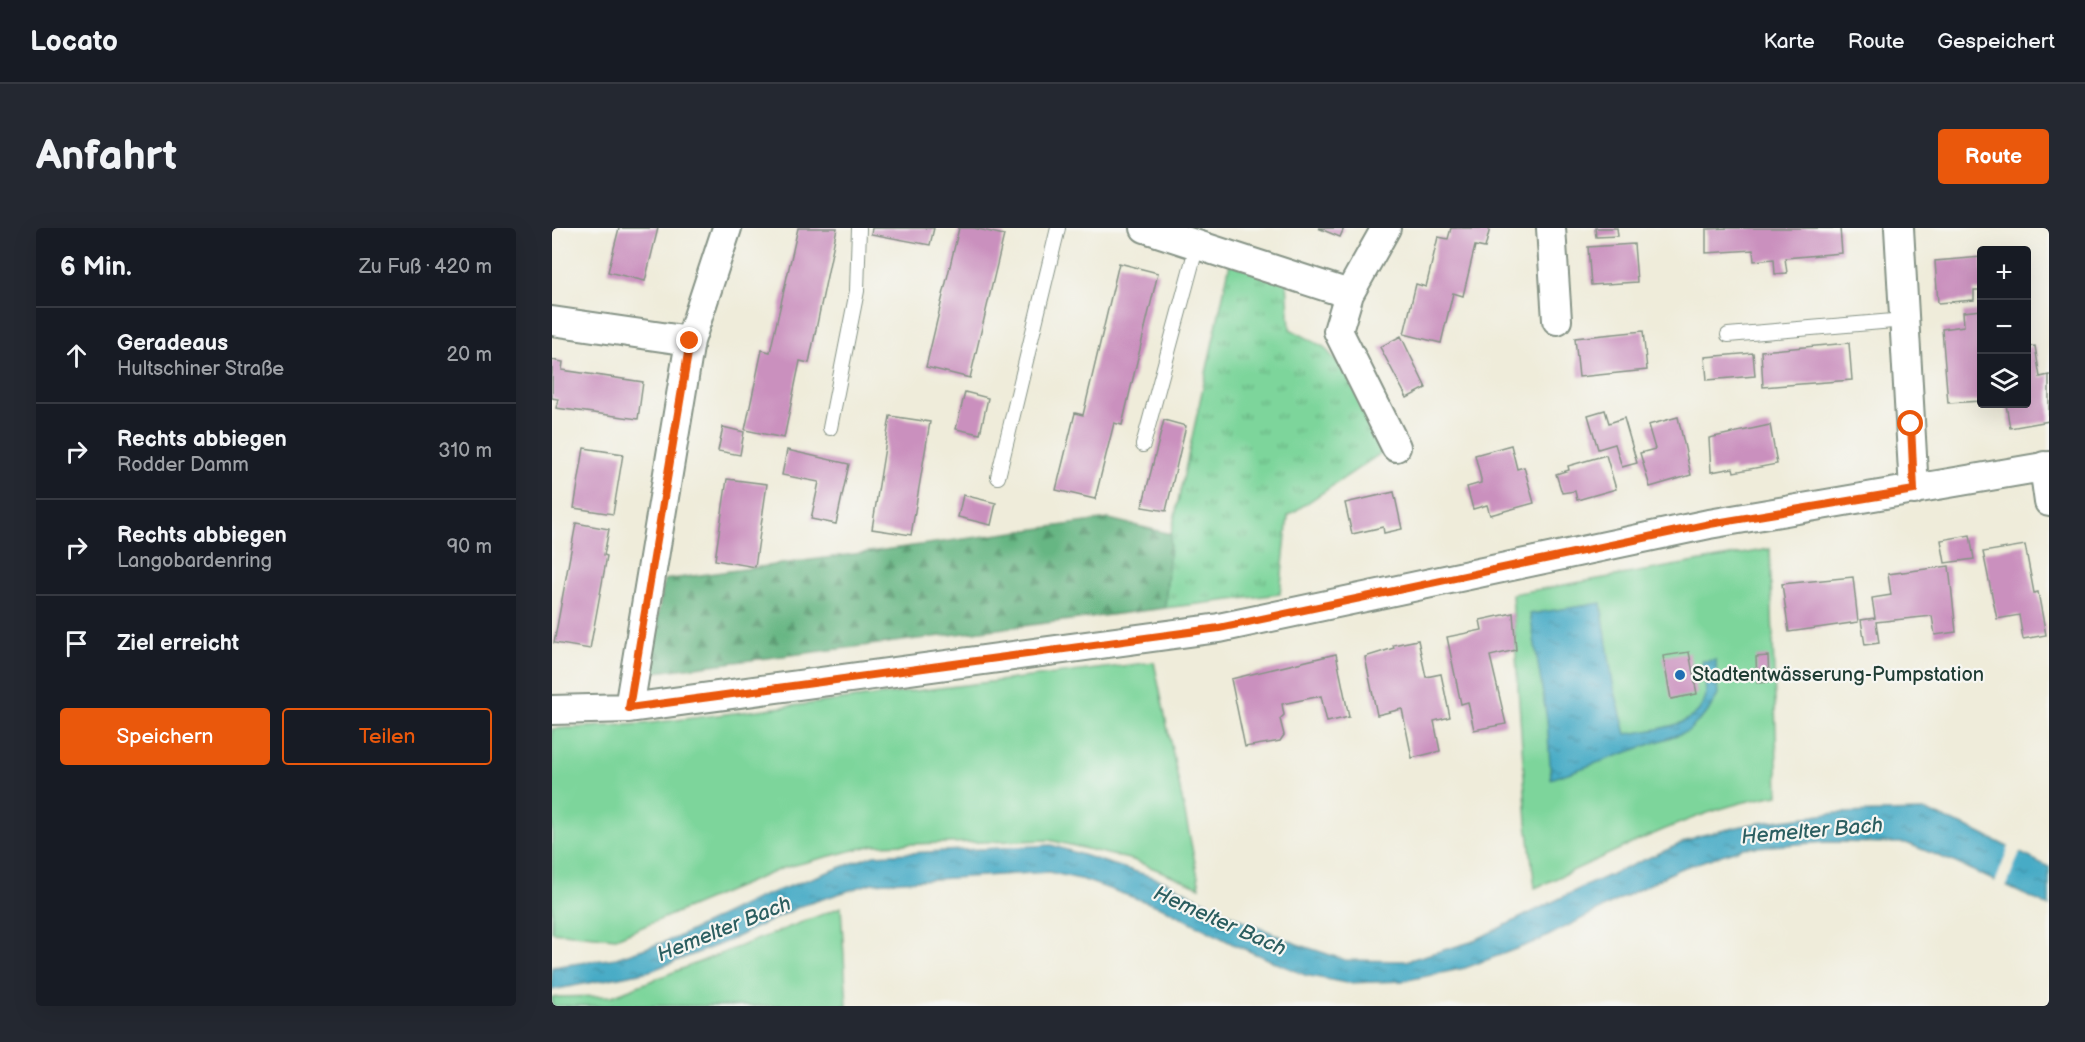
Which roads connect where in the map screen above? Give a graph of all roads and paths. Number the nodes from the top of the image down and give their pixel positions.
1 (728, 228) edge
2 (859, 228) edge
3 (1058, 228) edge
4 (1145, 228) edge
5 (1386, 228) edge
6 (1551, 228) edge
7 (1899, 228) edge
8 (1197, 245) junction
9 (1349, 294) junction
10 (1557, 320) dead end
11 (1905, 320) junction
12 (552, 321) edge
13 (1728, 335) dead end
14 (690, 341) junction
15 (830, 428) dead end
16 (1143, 445) dead end
17 (1396, 447) dead end
18 (2047, 466) edge
19 (998, 477) dead end
20 (1914, 490) junction
21 (2049, 502) edge
22 (629, 708) junction
23 (552, 710) edge

1 - 14 street
2 - 15 lane
3 - 19 lane
4 - 8 street
5 - 9 street
6 - 10 street
7 - 11 street
8 - 9 street
8 - 16 lane
9 - 17 street
11 - 13 lane
11 - 20 street
12 - 14 street
14 - 22 street
18 - 20 street
18 - 21 street
20 - 22 street
22 - 23 street

